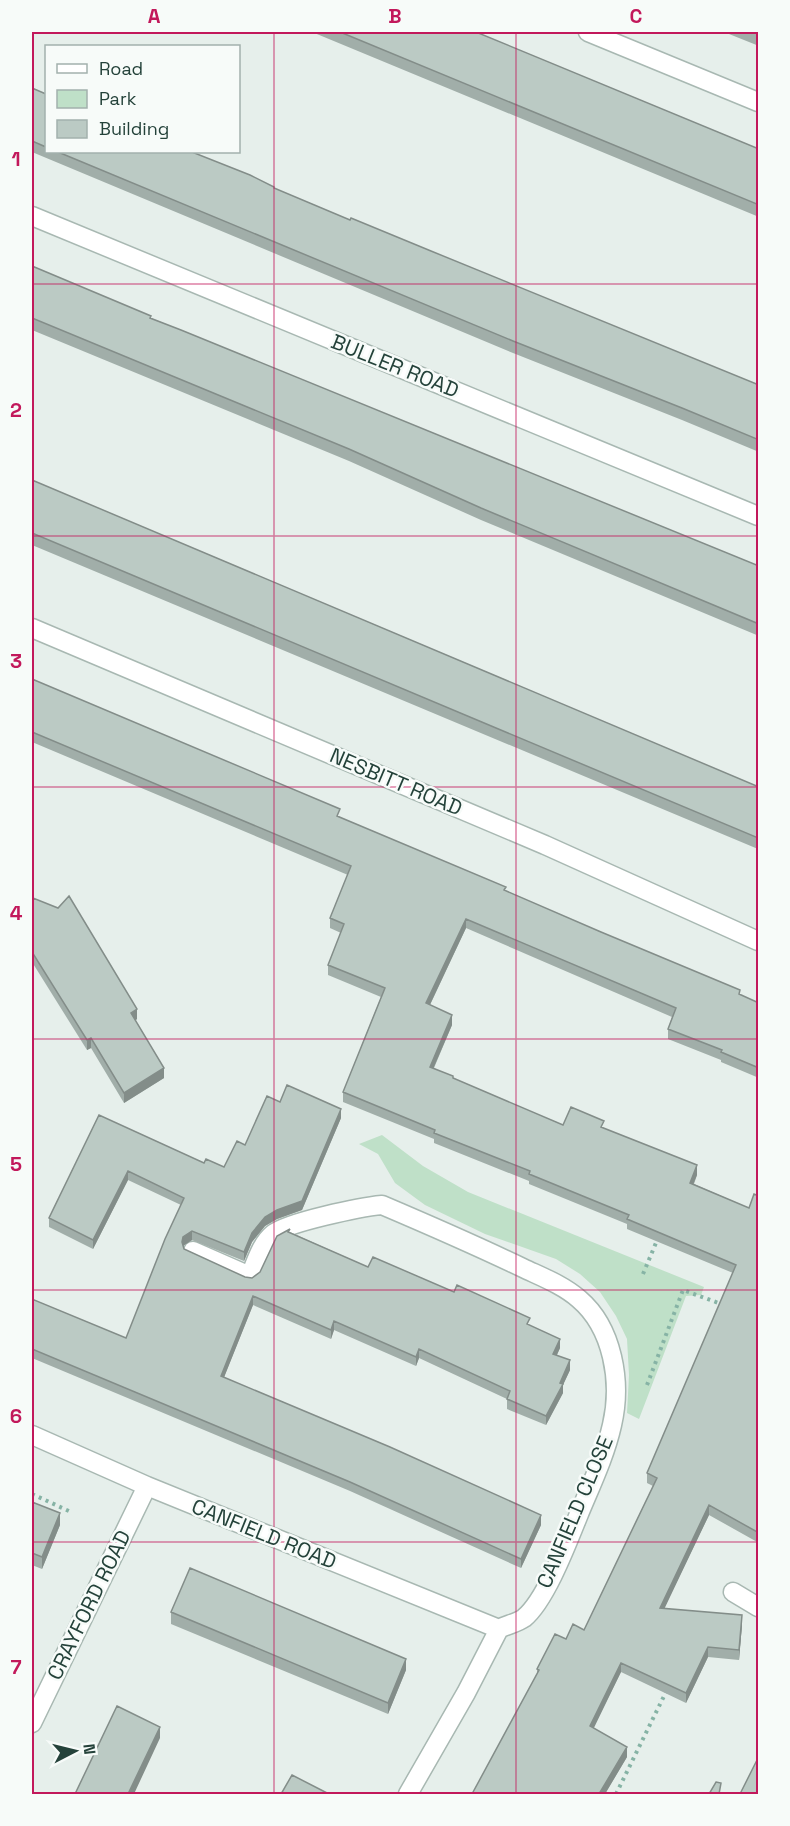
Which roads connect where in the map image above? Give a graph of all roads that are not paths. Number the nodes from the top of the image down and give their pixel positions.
1 (588, 32) edge
2 (759, 102) edge
3 (32, 216) edge
4 (759, 516) edge
5 (32, 628) edge
6 (759, 941) edge
7 (192, 1251) edge
8 (32, 1435) edge
9 (147, 1486) junction
10 (733, 1592) dead end
11 (759, 1607) edge
12 (499, 1629) junction
13 (32, 1723) edge
14 (408, 1794) edge

1 - 2 street
3 - 4 street, BULLER ROAD
5 - 6 street, NESBITT ROAD
7 - 12 street, CANFIELD CLOSE
8 - 9 street, CANFIELD ROAD
9 - 12 street, CANFIELD ROAD
9 - 13 street, CRAYFORD ROAD
10 - 11 street
12 - 14 street

